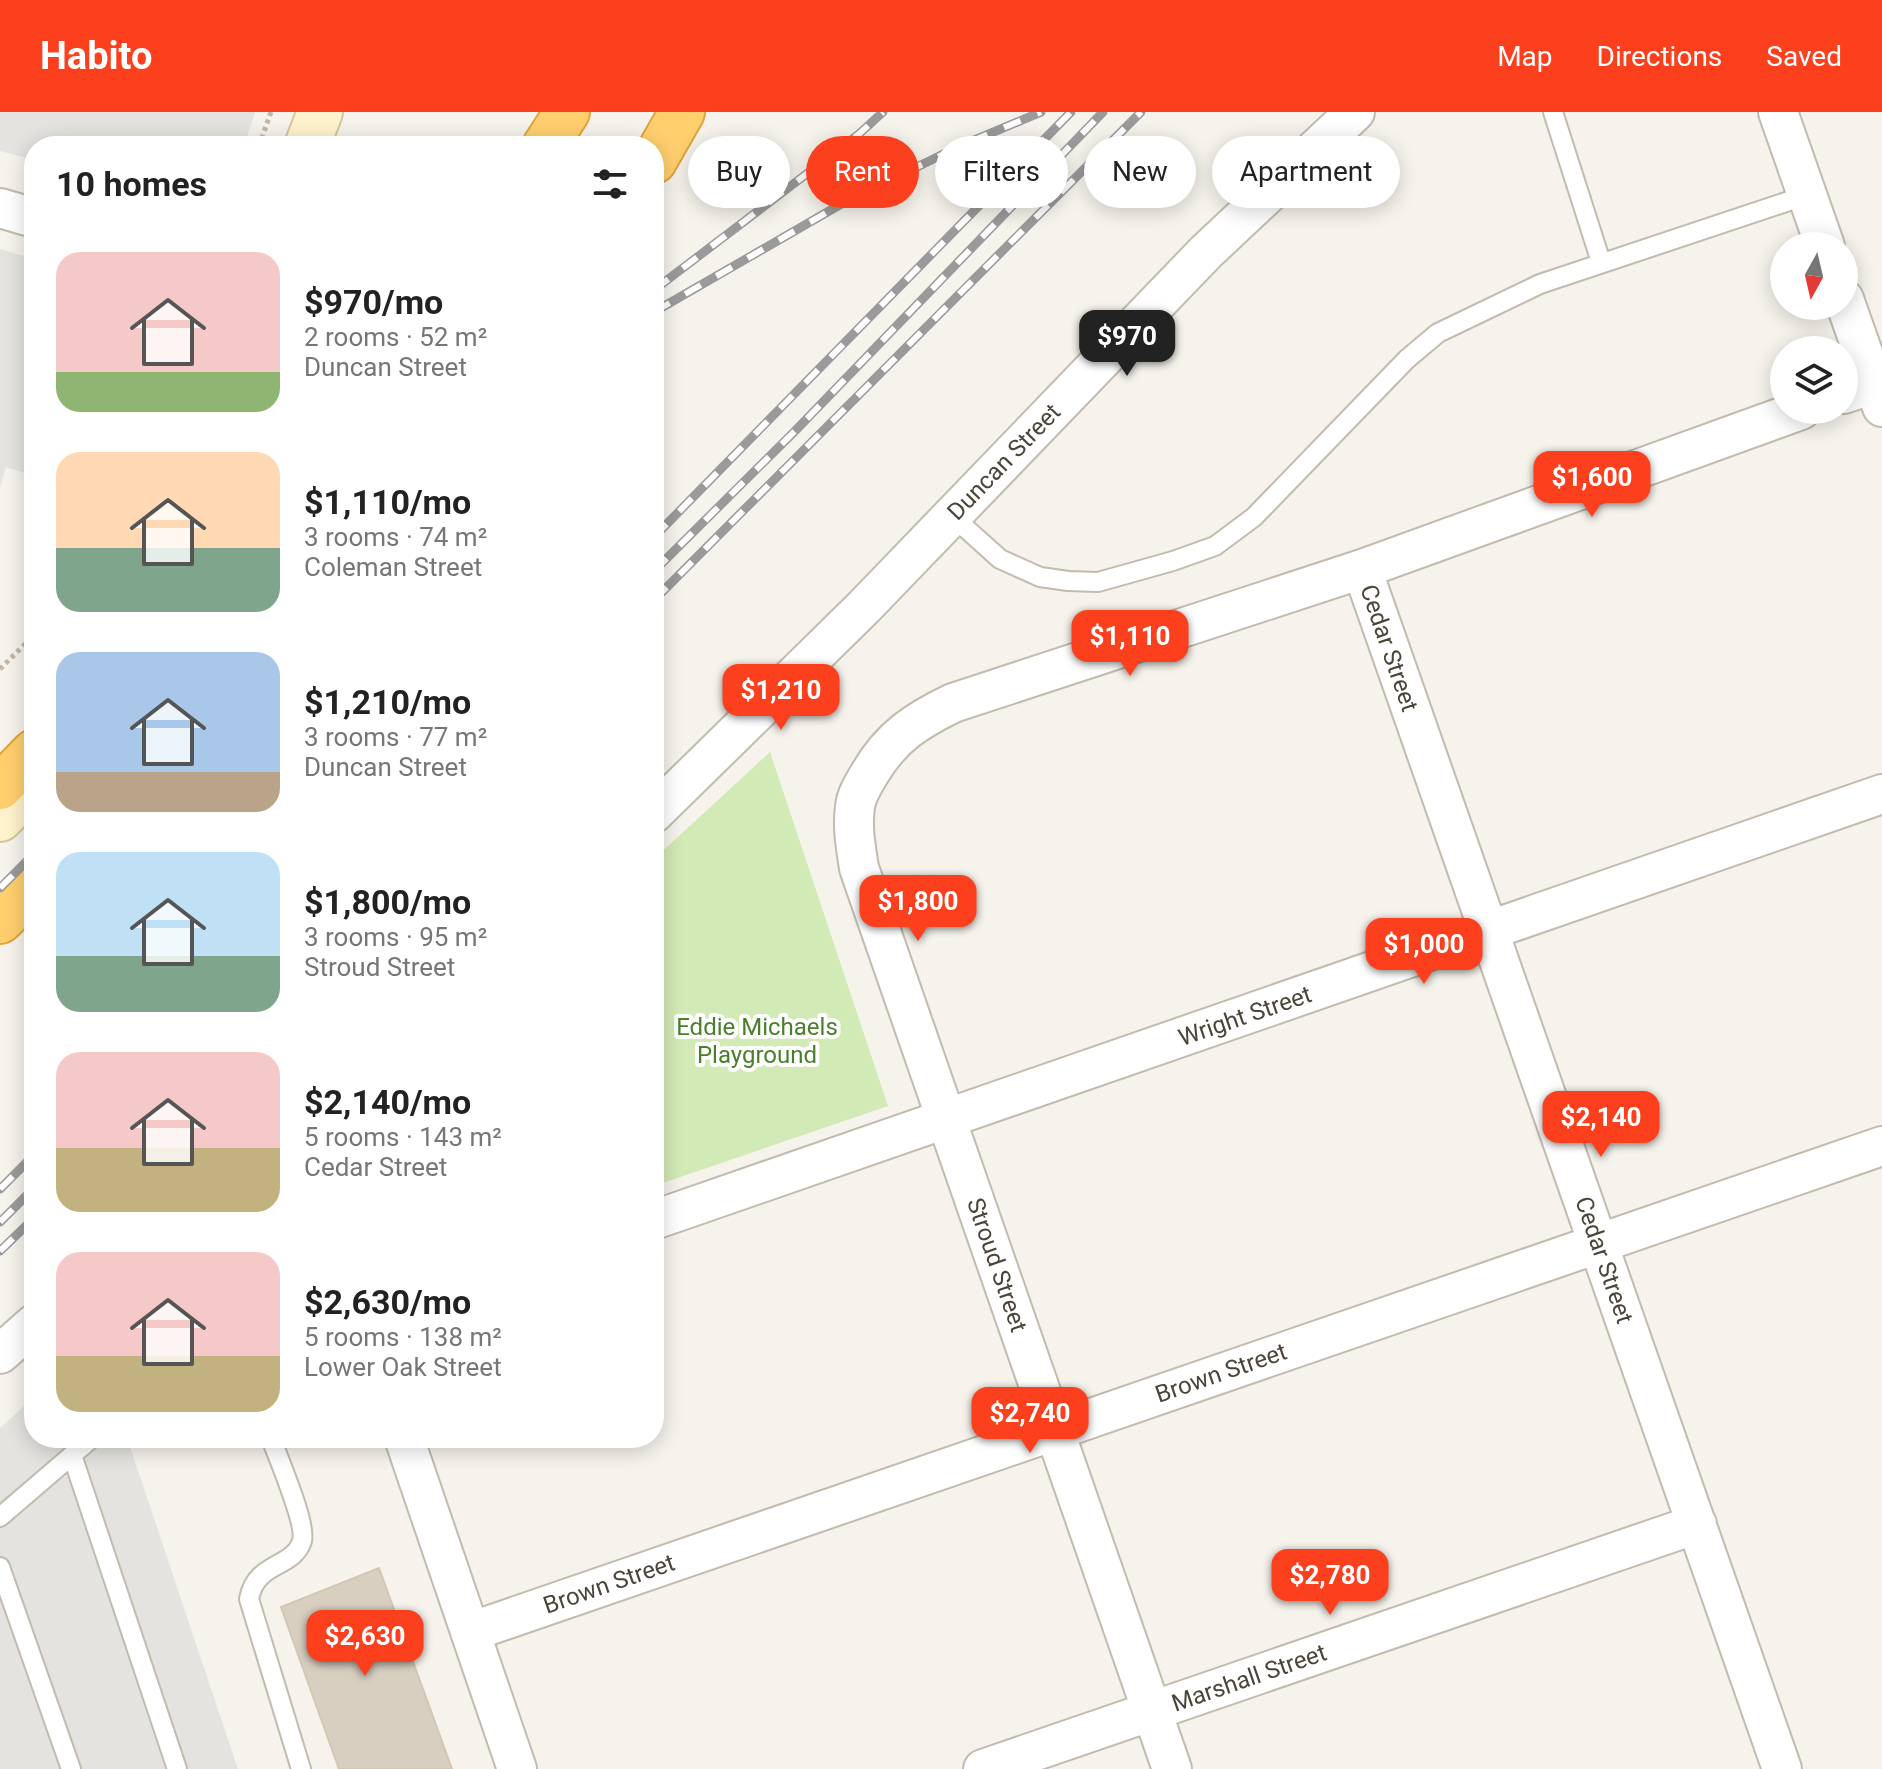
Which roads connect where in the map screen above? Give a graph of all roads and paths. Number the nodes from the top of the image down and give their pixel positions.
1 (271, 112) edge
2 (320, 112) edge
3 (567, 112) edge
4 (682, 112) edge
5 (1355, 112) edge
6 (1553, 112) edge
7 (1778, 112) edge
8 (263, 136) edge
9 (311, 136) edge
10 (551, 136) edge
11 (664, 144) edge
12 (1807, 195) junction
13 (0, 208) edge
14 (24, 215) edge
15 (1820, 232) edge
16 (1601, 262) junction
17 (1850, 320) edge
18 (1870, 391) edge
19 (1770, 421) edge
20 (952, 516) junction
21 (1362, 569) junction
22 (24, 645) edge
23 (0, 669) edge
24 (24, 762) edge
25 (0, 787) edge
26 (1882, 794) edge
27 (24, 795) edge
28 (664, 803) edge
29 (0, 819) edge
30 (24, 898) edge
31 (0, 921) edge
32 (1488, 930) junction
33 (947, 1120) junction
34 (1882, 1146) edge
35 (664, 1217) edge
36 (1598, 1244) junction
37 (24, 1333) edge
38 (0, 1354) edge
39 (1054, 1431) junction
40 (80, 1448) edge
41 (275, 1448) edge
42 (407, 1448) edge
43 (72, 1455) junction
44 (0, 1517) edge
45 (1697, 1524) junction
46 (0, 1567) edge
47 (470, 1632) junction
48 (1152, 1711) junction
49 (71, 1769) edge
50 (177, 1769) edge
51 (301, 1769) edge
52 (517, 1769) edge
53 (983, 1769) edge
54 (1172, 1769) edge
55 (1782, 1769) edge

1 - 8 path
2 - 9 street
3 - 10 highway
4 - 11 highway
5 - 20 street, Duncan Street
6 - 16 lane
7 - 12 street
12 - 15 street
12 - 16 lane
13 - 14 street
16 - 20 lane
17 - 18 street
19 - 21 street, Stroud Street
20 - 28 street, Duncan Street
21 - 32 street, Cedar Street
21 - 33 street, Stroud Street
22 - 23 path
24 - 25 highway
26 - 32 street, Wright Street
27 - 29 street
30 - 31 highway
32 - 33 street, Wright Street
32 - 36 street, Cedar Street
33 - 35 street, Wright Street
33 - 39 street, Stroud Street
34 - 36 street, Brown Street
36 - 39 street, Brown Street
36 - 45 street, Cedar Street
37 - 38 street
39 - 47 street, Brown Street
39 - 48 street, Stroud Street
40 - 43 lane
41 - 51 lane
42 - 47 street
43 - 44 lane
43 - 50 lane
45 - 48 street, Marshall Street
45 - 55 street, Cedar Street
46 - 49 lane
47 - 52 street
48 - 53 street, Marshall Street
48 - 54 street, Stroud Street

